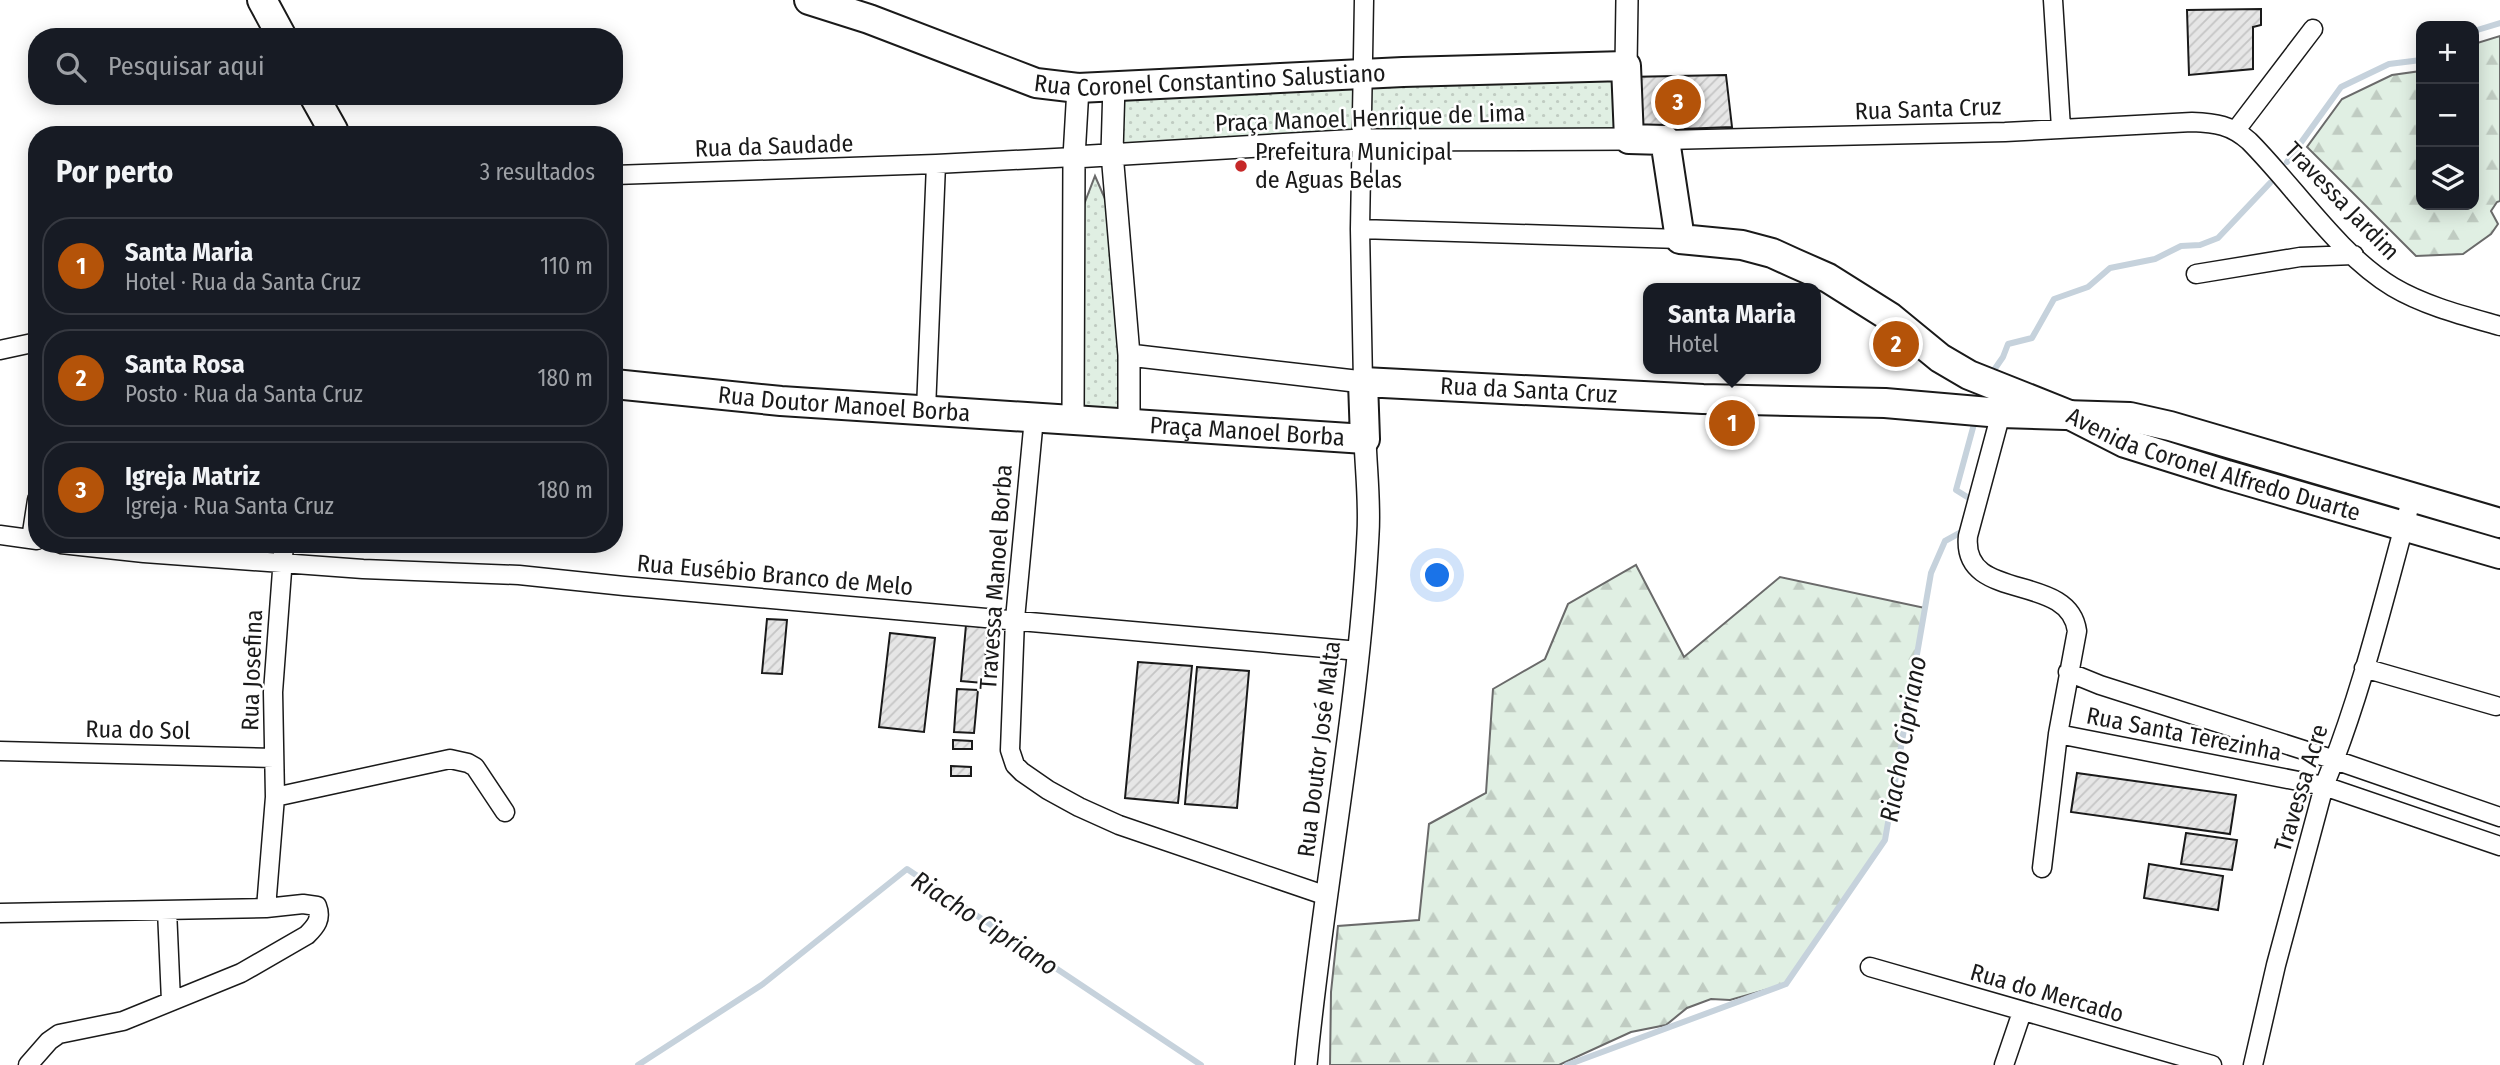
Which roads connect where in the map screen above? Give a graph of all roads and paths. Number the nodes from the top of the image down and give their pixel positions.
1 (262, 0) edge
2 (809, 0) edge
3 (1364, 0) edge
4 (1628, 0) edge
5 (2053, 0) edge
6 (277, 28) edge
7 (2313, 29) dead end
8 (1626, 66) junction
9 (1362, 75) junction
10 (1114, 85) junction
11 (1078, 88) junction
12 (319, 105) edge
13 (330, 126) edge
14 (2061, 128) junction
15 (2236, 130) junction
16 (1629, 139) junction
17 (1361, 140) junction
18 (1665, 140) junction
19 (1112, 153) junction
20 (1074, 157) junction
21 (936, 164) junction
22 (623, 175) edge
23 (1360, 229) junction
24 (1679, 239) junction
25 (2354, 255) junction
26 (2196, 274) dead end
27 (2500, 326) edge
28 (28, 344) edge
29 (0, 350) edge
30 (1129, 355) junction
31 (1363, 382) junction
32 (623, 385) edge
33 (926, 410) junction
34 (2001, 413) junction
35 (2072, 416) junction
36 (1034, 418) junction
37 (1073, 420) junction
38 (1129, 422) junction
39 (1365, 439) junction
40 (2412, 497) junction
41 (2500, 523) edge
42 (2404, 527) junction
43 (0, 535) edge
44 (28, 539) edge
45 (283, 553) edge
46 (2500, 554) edge
47 (1015, 619) junction
48 (1359, 651) junction
49 (2364, 668) junction
50 (2068, 672) junction
51 (2496, 706) dead end
52 (2058, 734) junction
53 (0, 751) edge
54 (274, 758) junction
55 (2335, 760) junction
56 (2324, 786) junction
57 (275, 797) junction
58 (505, 812) dead end
59 (2500, 817) edge
60 (2500, 846) edge
61 (2042, 868) dead end
62 (1327, 896) junction
63 (266, 908) junction
64 (167, 910) junction
65 (0, 913) edge
66 (1870, 967) dead end
67 (171, 1001) junction
68 (2022, 1012) junction
69 (28, 1065) edge
70 (1306, 1065) edge
71 (2004, 1065) edge
72 (2212, 1065) edge
73 (2253, 1065) edge

1 - 6 main road
2 - 11 main road, Rua Coronel Constantino Salustiano
3 - 9 street
4 - 8 street
5 - 14 street
7 - 15 street
8 - 9 main road, Rua Coronel Constantino Salustiano
8 - 16 main road
9 - 10 main road, Rua Coronel Constantino Salustiano
9 - 17 street
10 - 11 main road, Rua Coronel Constantino Salustiano
10 - 19 street
11 - 20 street
12 - 13 main road
14 - 15 street, Rua Santa Cruz
14 - 18 street, Rua Santa Cruz
15 - 25 street, Travessa Jardim
16 - 17 street, Praça Manoel Henrique de Lima
16 - 18 main road
17 - 19 street, Praça Manoel Henrique de Lima
17 - 23 street
18 - 24 main road
19 - 20 street, Praça Manoel Henrique de Lima
19 - 30 street
20 - 21 street
20 - 37 street
21 - 22 street, Rua da Saudade
21 - 33 street
23 - 24 street
23 - 31 street
24 - 35 main road
25 - 26 street
25 - 27 street, Travessa Jardim
28 - 29 street
30 - 31 street
30 - 38 street
31 - 34 main road, Rua da Santa Cruz
31 - 39 main road
32 - 33 main road, Rua Doutor Manoel Borba
33 - 36 main road, Rua Doutor Manoel Borba
34 - 35 main road, Rua da Santa Cruz
34 - 50 street
35 - 40 main road, Avenida Coronel Alfredo Duarte
35 - 42 main road, Avenida Coronel Alfredo Duarte
36 - 37 main road, Rua Doutor Manoel Borba
36 - 47 street, Travessa Manoel Borba
37 - 38 main road, Praça Manoel Borba
38 - 39 main road, Praça Manoel Borba
39 - 48 street, Rua Doutor José Malta
40 - 41 main road, Avenida Coronel Alfredo Duarte
40 - 42 street, Travessa Acre
42 - 46 main road, Avenida Coronel Alfredo Duarte
42 - 49 street, Travessa Acre
43 - 44 street
45 - 47 street, Rua Eusébio Branco de Melo
45 - 54 street, Rua Josefina
47 - 48 street, Rua Eusébio Branco de Melo
47 - 62 street, Travessa Manoel Borba
48 - 62 street, Rua Doutor José Malta
49 - 51 street
49 - 55 street, Travessa Acre
50 - 52 street
50 - 55 street, Rua Santa Terezinha
52 - 56 street, Rua Santa Terezinha
52 - 61 street
53 - 54 street, Rua do Sol
54 - 57 street, Rua Josefina
55 - 56 street, Travessa Acre
55 - 59 street, Rua Santa Terezinha
56 - 60 street, Rua Santa Terezinha
56 - 73 street, Travessa Acre
57 - 58 street
57 - 63 street, Rua Josefina
62 - 70 street, Rua Doutor José Malta
63 - 64 street
63 - 67 street
64 - 65 street
64 - 67 street
66 - 68 street, Rua do Mercado
67 - 69 street
68 - 71 street
68 - 72 street, Rua do Mercado

